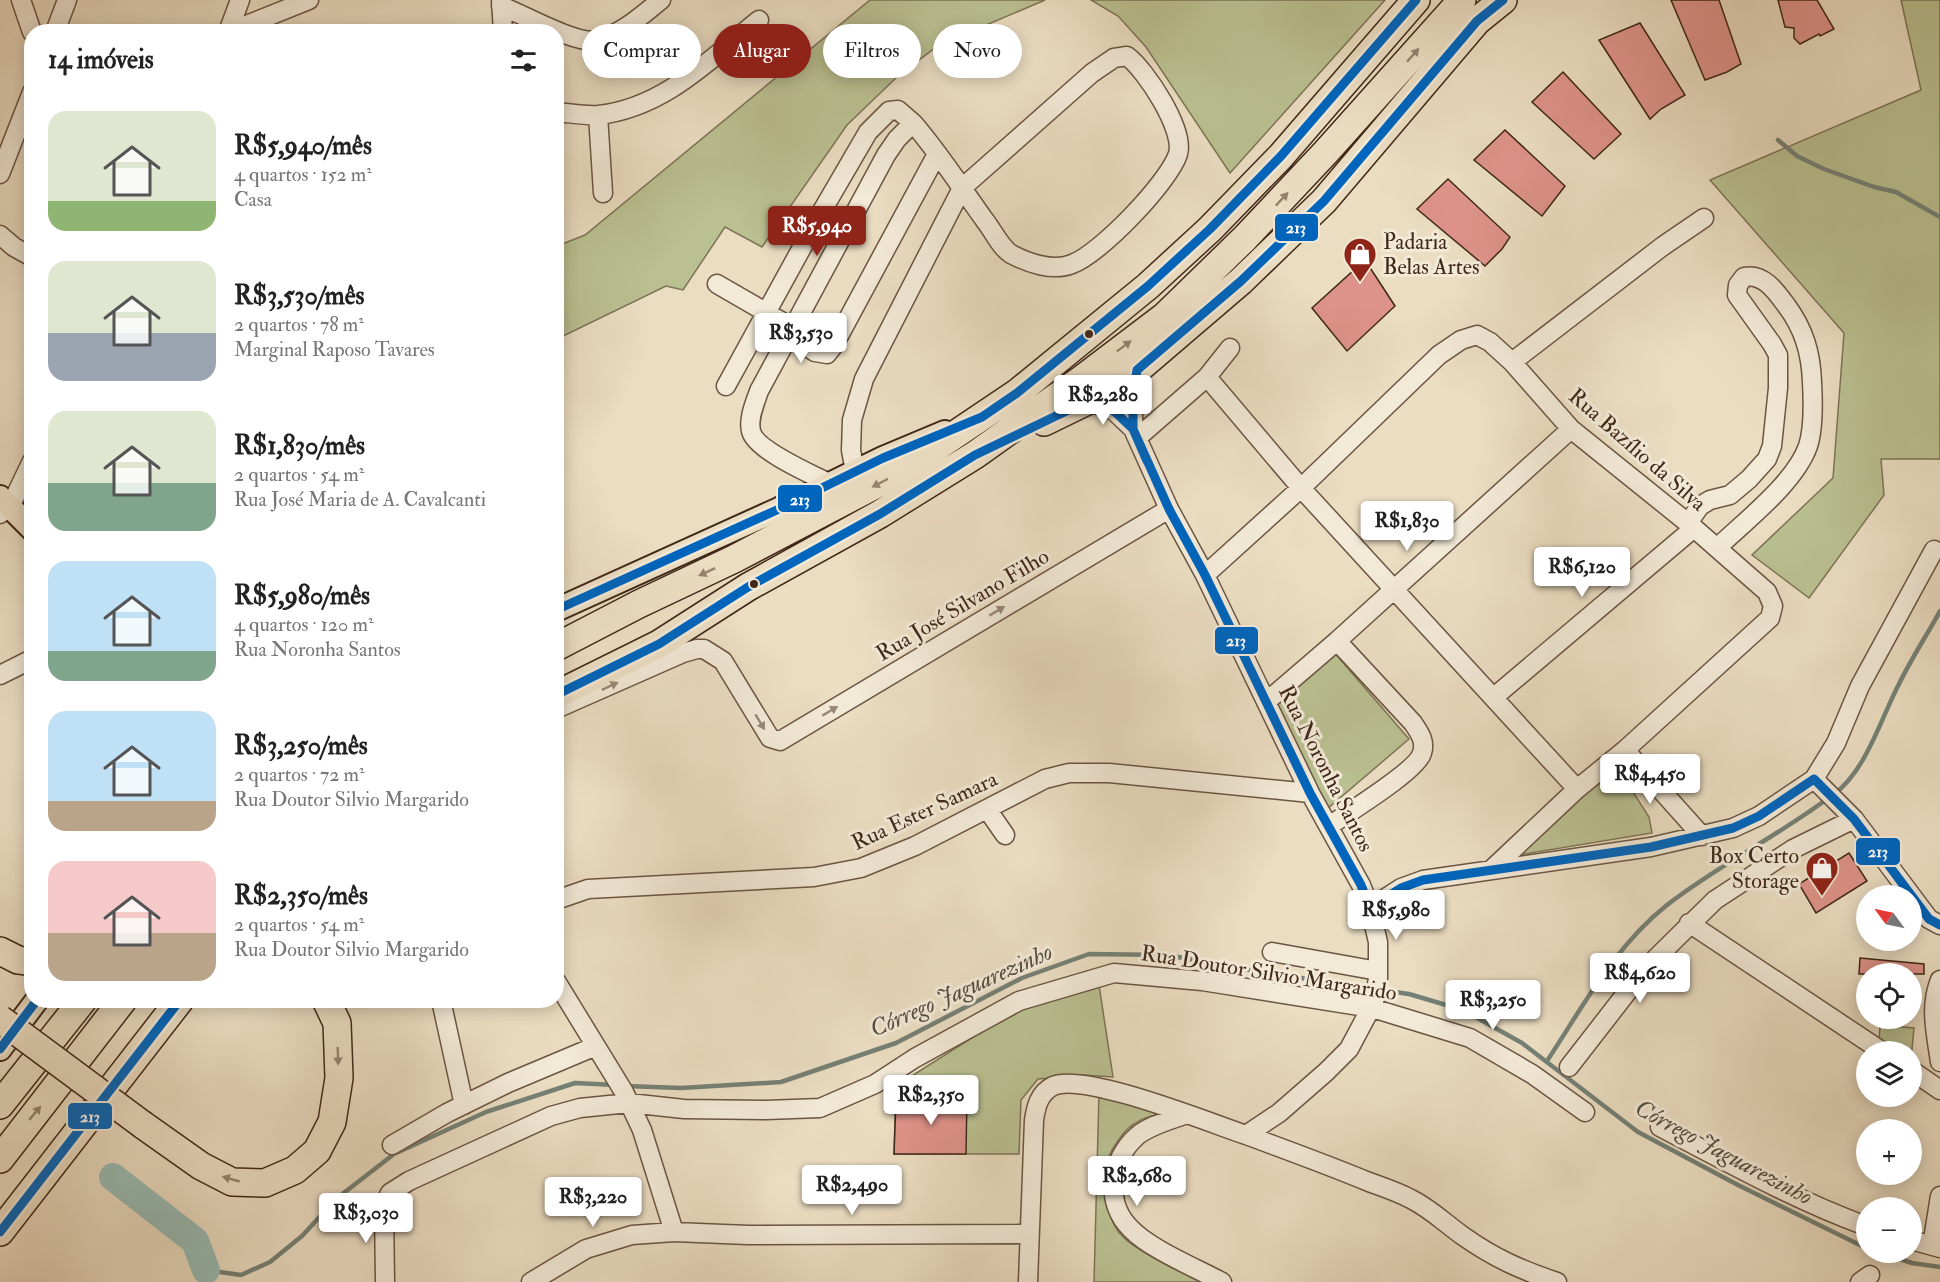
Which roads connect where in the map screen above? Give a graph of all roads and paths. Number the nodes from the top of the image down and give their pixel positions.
1 (21, 0) edge
2 (67, 0) edge
3 (240, 0) edge
4 (309, 0) edge
5 (661, 0) edge
6 (1416, 0) edge
7 (1503, 0) edge
8 (501, 3) edge
9 (1476, 7) edge
10 (759, 20) dead end
11 (29, 24) edge
12 (58, 24) edge
13 (232, 24) edge
14 (249, 24) edge
15 (500, 24) edge
16 (544, 24) edge
17 (564, 34) edge
18 (24, 112) edge
19 (564, 113) edge
20 (598, 115) junction
21 (913, 123) junction
22 (937, 154) junction
23 (0, 174) edge
24 (962, 189) junction
25 (603, 193) dead end
26 (1704, 218) dead end
27 (0, 235) edge
28 (24, 253) edge
29 (717, 284) dead end
30 (766, 312) junction
31 (791, 332) junction
32 (1230, 348) dead end
33 (1512, 362) junction
34 (1137, 370) junction
35 (1208, 377) junction
36 (726, 386) dead end
37 (1087, 401) junction
38 (982, 417) junction
39 (1571, 429) junction
40 (1135, 433) junction
41 (975, 455) junction
42 (855, 472) junction
43 (24, 474) edge
44 (831, 484) junction
45 (1301, 488) junction
46 (4, 506) edge
47 (1169, 509) junction
48 (24, 523) edge
49 (1691, 525) junction
50 (1717, 548) junction
51 (1934, 550) dead end
52 (1205, 575) junction
53 (1394, 588) junction
54 (564, 606) edge
55 (1337, 641) junction
56 (564, 643) edge
57 (24, 663) edge
58 (0, 675) edge
59 (564, 692) edge
60 (1494, 697) junction
61 (1266, 702) junction
62 (564, 707) edge
63 (1625, 750) junction
64 (1817, 782) junction
65 (1577, 789) junction
66 (1310, 793) junction
67 (987, 809) junction
68 (1854, 819) junction
69 (1329, 826) junction
70 (1005, 835) dead end
71 (1701, 836) junction
72 (1491, 870) junction
73 (564, 897) edge
74 (1370, 908) junction
75 (1689, 923) junction
76 (1940, 926) edge
77 (0, 951) edge
78 (1272, 952) dead end
79 (24, 961) edge
80 (1378, 974) junction
81 (1940, 980) edge
82 (564, 994) edge
83 (1373, 1005) junction
84 (31, 1008) edge
85 (77, 1008) edge
86 (117, 1008) edge
87 (174, 1008) edge
88 (330, 1008) edge
89 (443, 1008) edge
90 (0, 1019) edge
91 (1866, 1041) edge
92 (0, 1048) edge
93 (601, 1054) junction
94 (1940, 1062) edge
95 (1569, 1067) dead end
96 (1922, 1078) edge
97 (1940, 1090) edge
98 (627, 1097) junction
99 (0, 1105) edge
100 (464, 1105) junction
101 (1585, 1112) dead end
102 (1187, 1114) junction
103 (1660, 1127) dead end
104 (1246, 1135) junction
105 (392, 1145) dead end
106 (0, 1159) edge
107 (1940, 1197) edge
108 (1856, 1222) edge
109 (0, 1232) edge
110 (674, 1232) junction
111 (1029, 1234) junction
112 (1936, 1247) edge
113 (385, 1282) edge
114 (531, 1282) edge
115 (1028, 1282) edge
116 (1222, 1282) edge
117 (1557, 1282) edge

1 - 11 street
2 - 12 street
3 - 13 street
4 - 14 street
5 - 17 street
6 - 38 highway
7 - 9 highway
8 - 15 street
8 - 16 street
9 - 34 highway
41 -> 9 highway
10 - 20 street
18 - 23 street
19 - 20 street
20 - 25 street
21 - 22 street
21 - 30 street
21 - 31 street
22 - 24 street
22 - 31 street
24 - 24 street
24 - 42 street
26 - 33 street
27 - 28 street
29 - 30 street
30 - 31 street
30 - 36 street
31 - 44 street
32 - 35 street
33 - 39 street, Rua Bazílio da Silva
33 - 45 street, Rua Bazílio da Silva
34 - 37 highway
34 - 40 street, Rua Noronha Santos
35 - 40 street
35 - 45 street
37 - 40 street, Rua Noronha Santos
37 - 41 highway
38 - 42 main road
38 -> 56 highway
39 - 49 street, Rua Bazílio da Silva
39 - 53 street
40 - 47 street, Rua Noronha Santos
41 - 59 highway
42 - 44 main road
43 - 46 street
44 - 54 main road
45 - 52 street, Rua Bazílio da Silva
45 - 53 street
46 - 48 main road
47 - 52 street, Rua Noronha Santos
62 -> 47 street, Rua José Silvano Filho
49 - 50 street, Rua Bazílio da Silva
49 - 50 street
49 - 60 street
50 - 63 street, Rua Bazílio da Silva
51 - 64 street
52 - 61 street, Rua Noronha Santos
53 - 55 street
53 - 60 street
55 - 61 street
55 - 69 street
57 - 58 street
60 - 65 street
61 - 66 street, Rua Noronha Santos
63 - 65 street
63 - 71 street
64 - 68 street
64 - 71 street
65 - 72 street
66 - 67 street, Rua Ester Samara
66 - 69 street, Rua Noronha Santos
67 - 70 street
67 - 73 street, Rua Ester Samara
68 - 75 street
68 - 76 street
69 - 74 street, Rua Noronha Santos
71 - 72 street
72 - 74 street
74 - 80 street, Rua Noronha Santos
75 - 91 street
75 - 95 street
77 - 79 highway
78 - 80 street, Rua Doutor Silvio Margarido
80 - 83 street, Rua Noronha Santos
81 - 94 street
82 - 93 street
83 - 98 street, Rua Doutor Silvio Margarido
83 - 101 street, Rua Doutor Silvio Margarido
83 - 104 street, Rua Noronha Santos
84 - 92 main road
85 - 99 highway
106 -> 86 highway
87 - 109 highway
88 -> 90 highway, bridge
89 - 100 street
93 - 98 street
93 - 100 street
96 - 97 street
98 - 110 street
98 - 113 street, Rua Doutor Silvio Margarido
100 - 105 street
102 - 104 street
102 - 111 street
102 - 116 street
103 - 108 street
104 - 117 street
107 - 112 street
110 - 111 street
110 - 114 street
111 - 115 street

